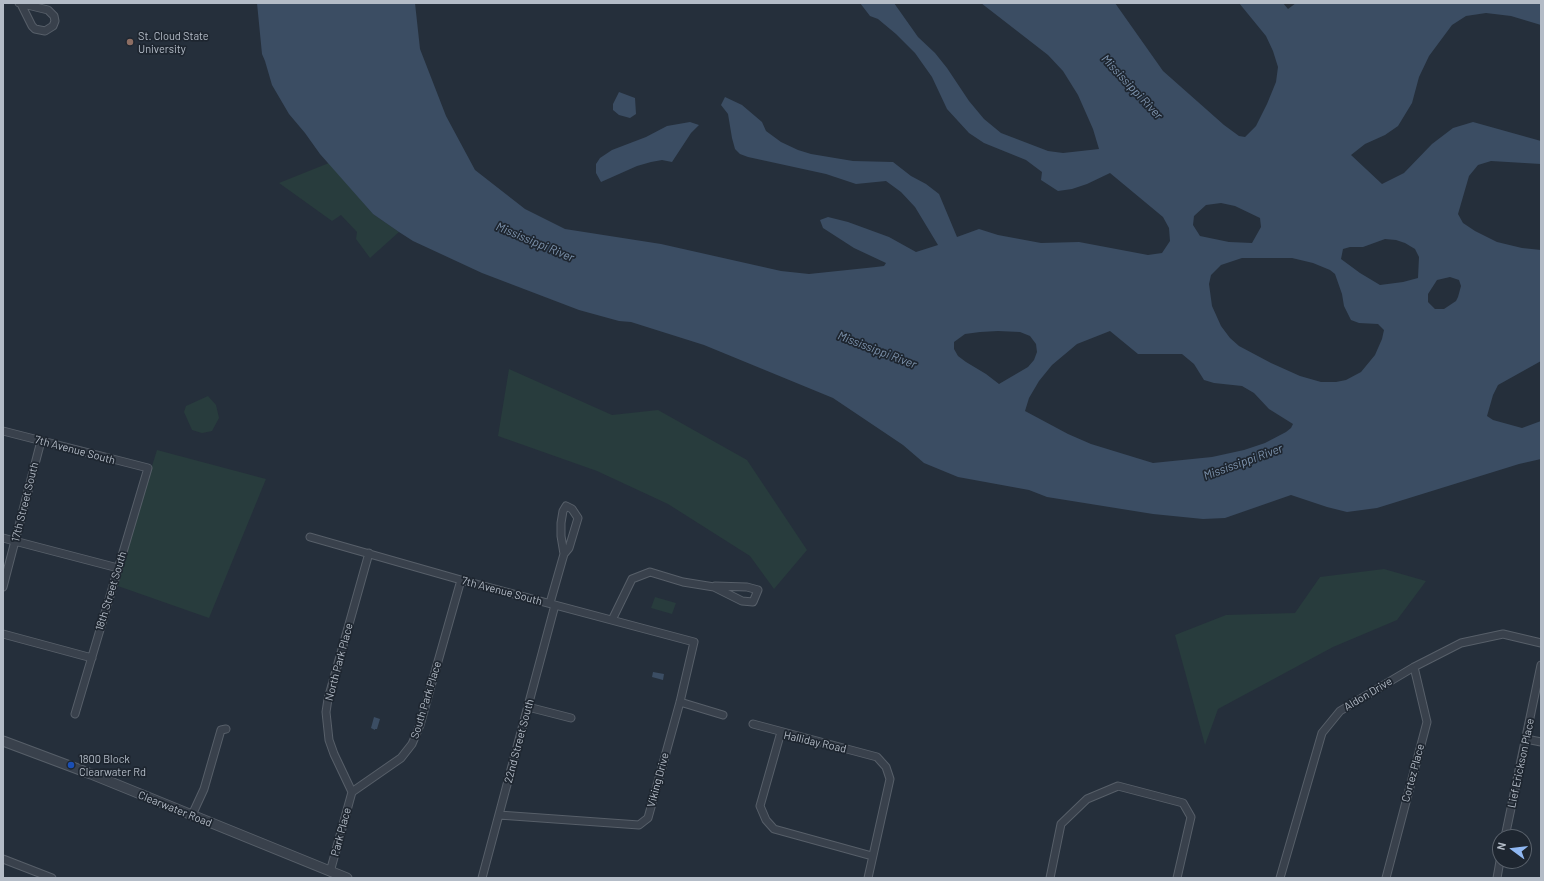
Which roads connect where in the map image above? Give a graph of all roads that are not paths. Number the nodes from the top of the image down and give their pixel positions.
1 (20, 3) edge
2 (3, 431) edge
3 (41, 440) junction
4 (148, 468) joint
5 (310, 537) dead end
6 (3, 538) edge
7 (15, 541) junction
8 (369, 553) junction
9 (564, 554) junction
10 (118, 568) junction
11 (461, 580) junction
12 (3, 587) edge
13 (714, 587) junction
14 (553, 604) junction
15 (612, 620) junction
16 (3, 634) edge
17 (694, 642) joint
18 (1541, 643) edge
19 (92, 658) junction
20 (1541, 665) edge
21 (1414, 667) junction
22 (680, 702) junction
23 (528, 707) junction
24 (75, 714) dead end
25 (723, 715) dead end
26 (571, 718) dead end
27 (753, 724) dead end
28 (226, 729) dead end
29 (781, 732) junction
30 (1526, 739) junction
31 (3, 741) edge
32 (1541, 742) edge
33 (352, 792) junction
34 (499, 815) junction
35 (192, 816) junction
36 (1507, 829) edge
37 (872, 856) junction
38 (3, 859) edge
39 (330, 872) junction
40 (52, 878) edge
41 (347, 878) edge
42 (482, 878) edge
43 (868, 878) edge
44 (1050, 878) edge
45 (1177, 878) edge
46 (1280, 878) edge
47 (1386, 878) edge

1 - 1 street
2 - 3 street, 7th Avenue South
3 - 4 street, 7th Avenue South
3 - 7 street, 17th Street South
4 - 10 street, 18th Street South
5 - 8 street, 7th Avenue South
6 - 7 street
7 - 10 street
7 - 12 street, 17th Street South
8 - 11 street, 7th Avenue South
8 - 33 street, North Park Place
9 - 9 street, 22nd Street South
9 - 14 street, 22nd Street South
10 - 19 street, 18th Street South
11 - 14 street, 7th Avenue South
11 - 33 street, South Park Place
13 - 13 street
13 - 15 street
14 - 15 street, 7th Avenue South
14 - 23 street, 22nd Street South
15 - 17 street, 7th Avenue South
16 - 19 street
17 - 22 street, Viking Drive
18 - 21 street, Aldon Drive
19 - 24 street, 18th Street South
20 - 30 street, Lief Erickson Place
21 - 46 street, Aldon Drive
21 - 47 street, Cortez Place
22 - 25 street
22 - 34 street, Viking Drive
23 - 26 street
23 - 34 street, 22nd Street South
27 - 29 street
28 - 35 street
29 - 37 street, Halliday Road
29 - 37 street, Halliday Road
30 - 32 street
30 - 36 street, Lief Erickson Place
31 - 35 street, Clearwater Road
33 - 39 street, Park Place
34 - 42 street, 22nd Street South
35 - 39 street, Clearwater Road
37 - 43 street, Halliday Road
38 - 40 street
39 - 41 street, Clearwater Road
44 - 45 street

